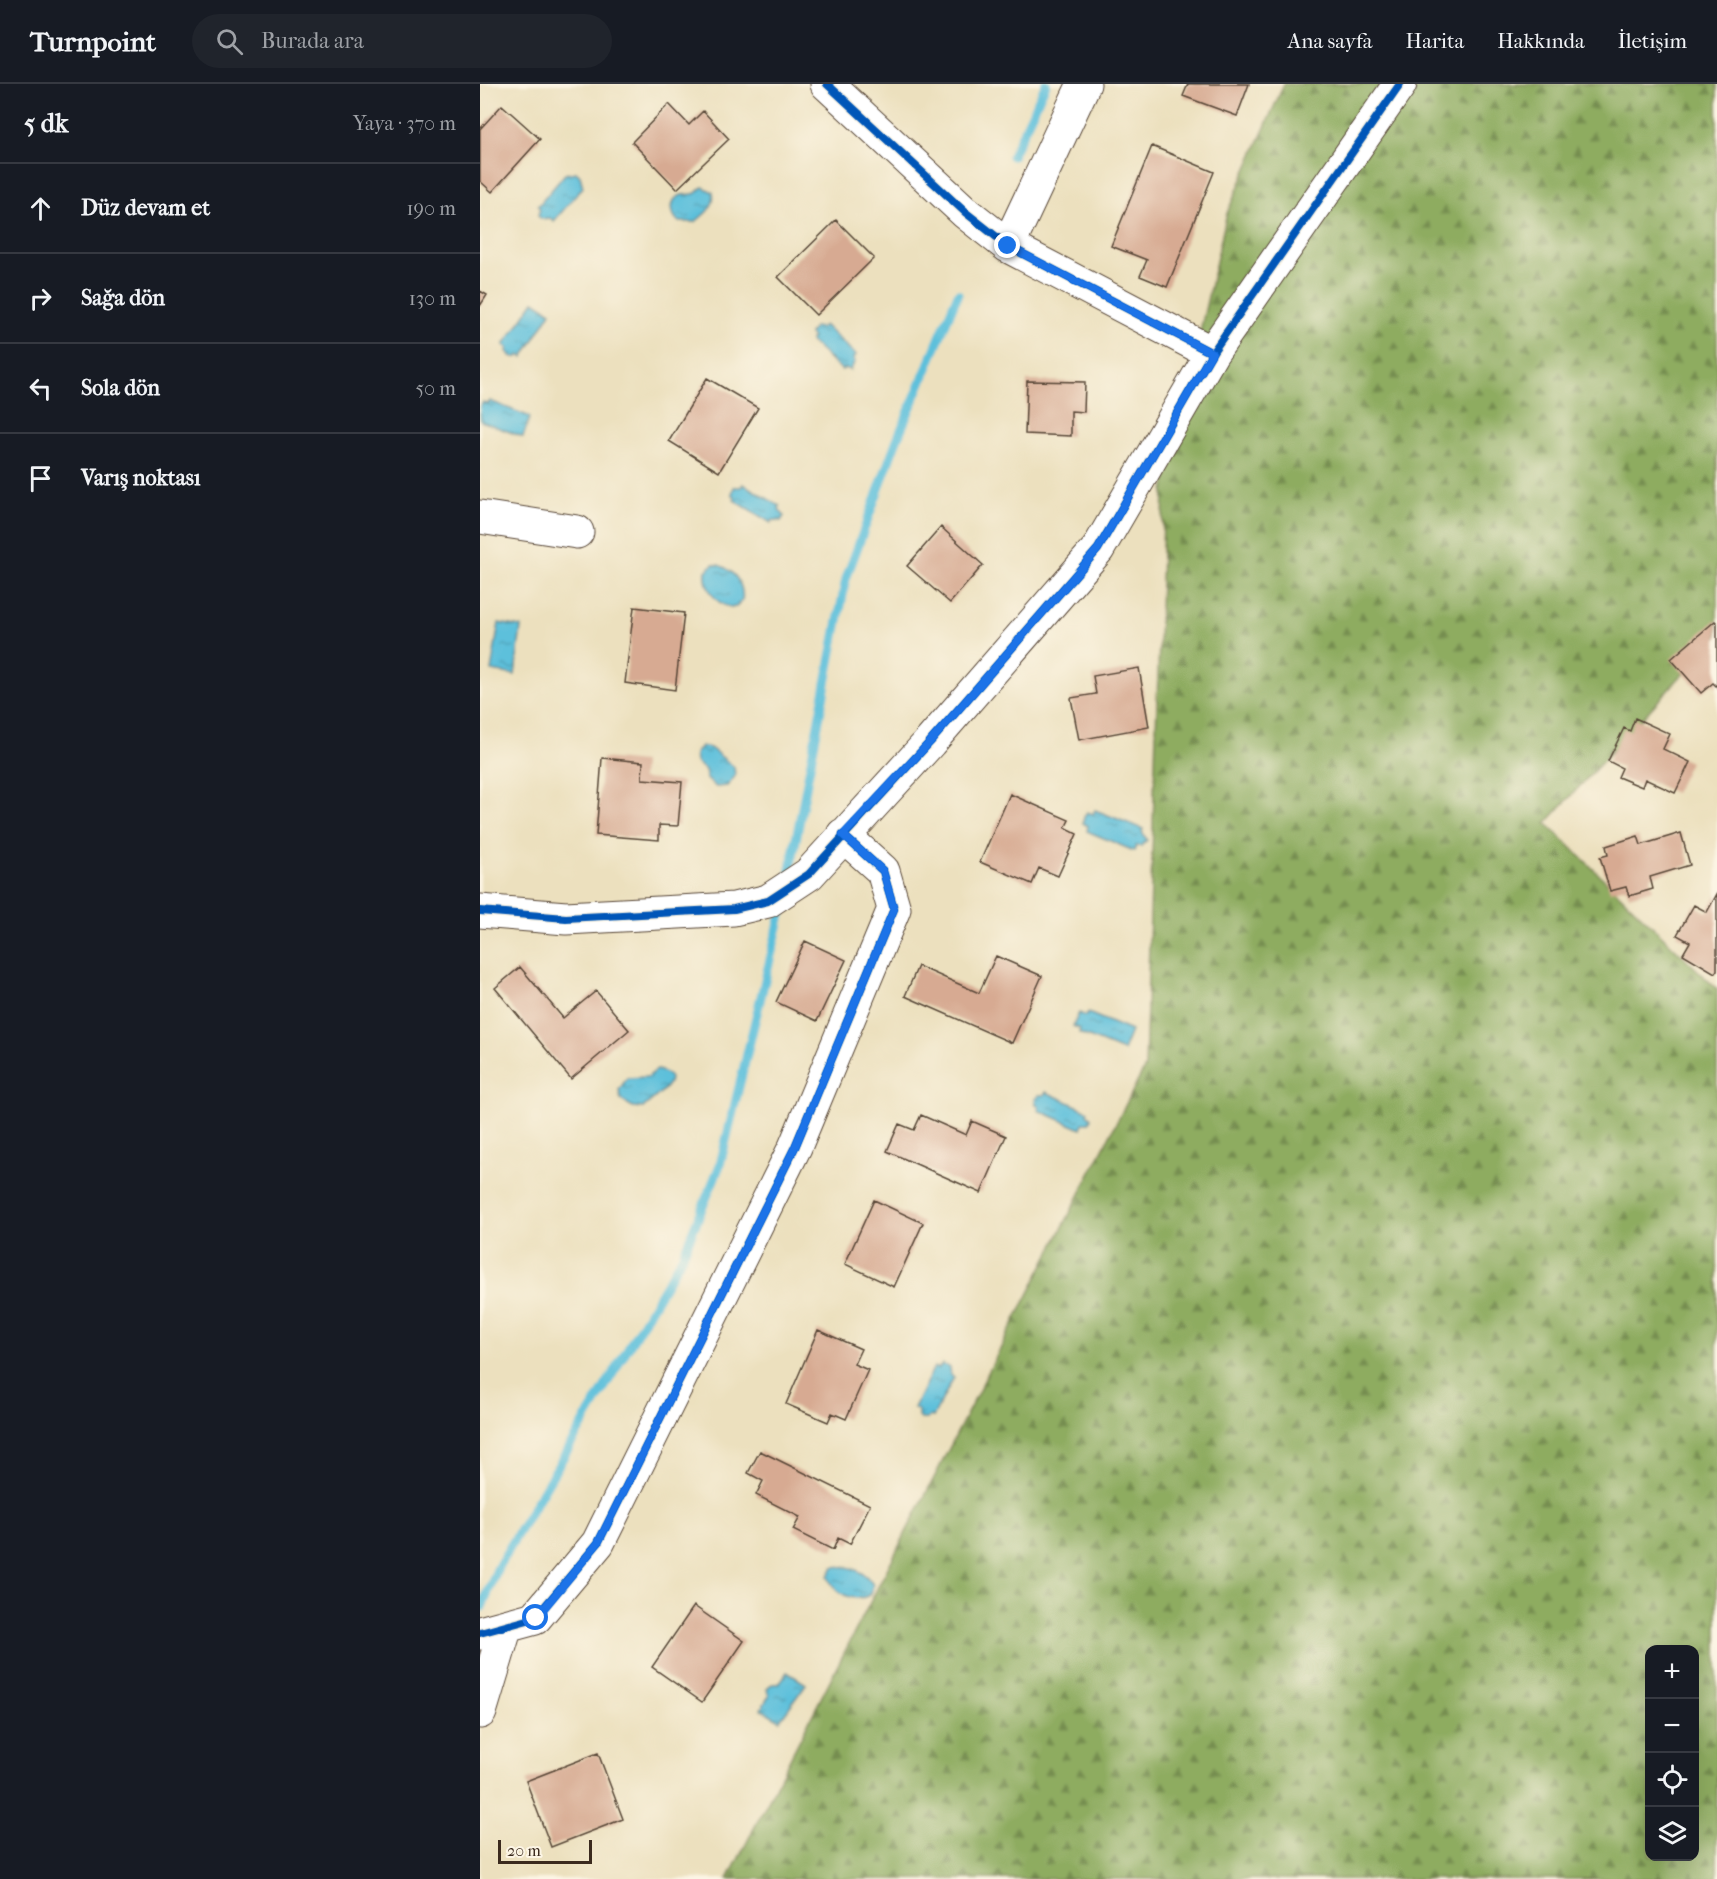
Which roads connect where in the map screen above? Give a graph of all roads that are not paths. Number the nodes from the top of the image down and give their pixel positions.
1 (827, 84) edge
2 (1084, 84) edge
3 (1400, 84) edge
4 (1008, 246) junction
5 (1212, 353) junction
6 (480, 517) edge
7 (577, 532) dead end
8 (843, 835) junction
9 (480, 911) edge
10 (493, 1629) edge
11 (480, 1712) edge

1 - 4 street
2 - 4 street
3 - 5 street
4 - 5 street
5 - 8 street
6 - 7 street
8 - 9 street
8 - 10 street
10 - 11 street

